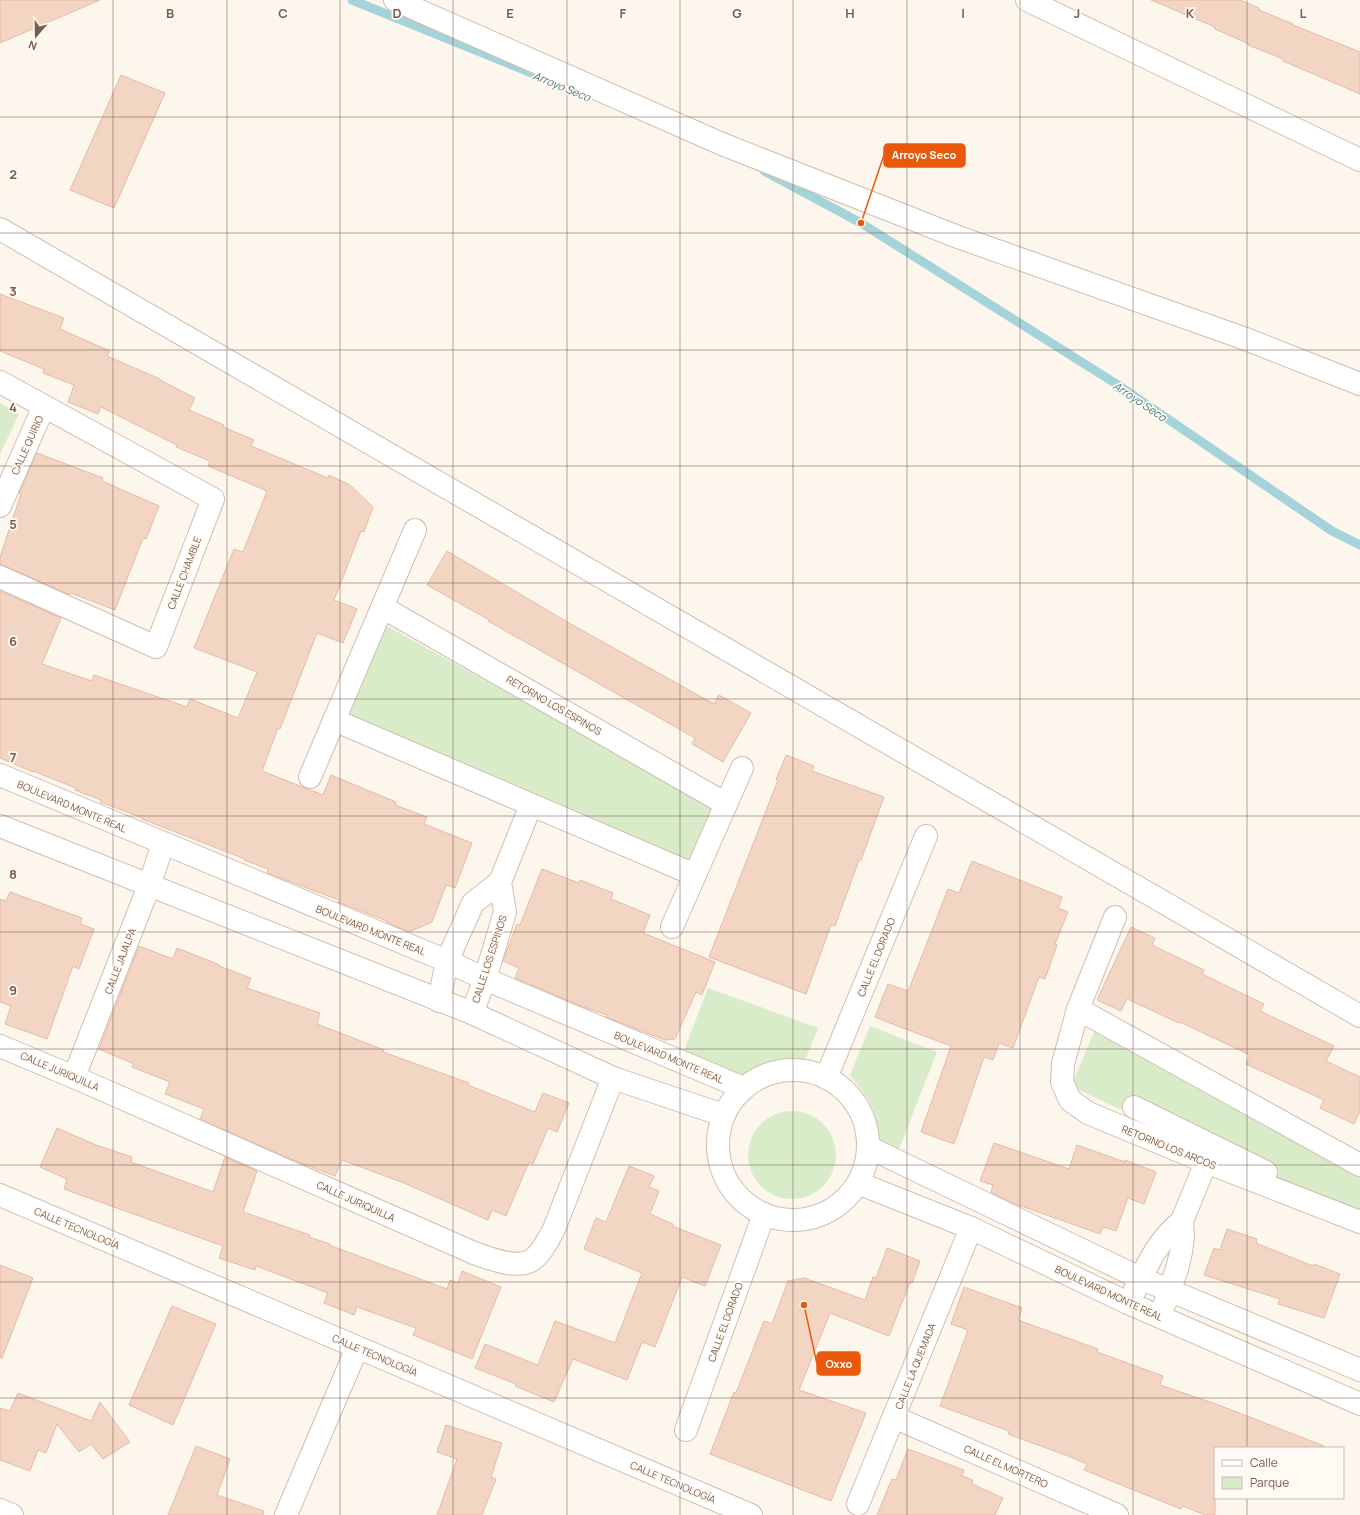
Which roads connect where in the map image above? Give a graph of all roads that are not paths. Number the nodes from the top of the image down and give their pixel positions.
1 (395, 0) edge
2 (1027, 0) edge
3 (1360, 160) edge
4 (0, 229) edge
5 (0, 382) edge
6 (1360, 384) edge
7 (44, 406) junction
8 (0, 506) edge
9 (415, 530) dead end
10 (0, 577) edge
11 (382, 607) junction
12 (334, 720) junction
13 (742, 768) dead end
14 (0, 776) edge
15 (310, 777) dead end
16 (726, 804) junction
17 (531, 805) junction
18 (0, 826) edge
19 (926, 836) dead end
20 (163, 844) junction
21 (695, 875) junction
22 (500, 882) junction
23 (149, 886) junction
24 (1115, 917) dead end
25 (672, 926) dead end
26 (447, 961) junction
27 (485, 979) junction
28 (439, 1001) junction
29 (1078, 1009) junction
30 (472, 1013) junction
31 (1360, 1016) edge
32 (0, 1046) edge
33 (74, 1077) junction
34 (613, 1078) junction
35 (826, 1078) junction
36 (741, 1087) junction
37 (1134, 1107) dead end
38 (723, 1115) junction
39 (868, 1147) junction
40 (1206, 1162) junction
41 (1360, 1165) edge
42 (858, 1183) junction
43 (0, 1194) edge
44 (764, 1214) junction
45 (1360, 1217) edge
46 (1182, 1221) junction
47 (1360, 1222) edge
48 (971, 1228) junction
49 (1140, 1278) junction
50 (1170, 1291) junction
51 (1128, 1303) junction
52 (1159, 1318) junction
53 (356, 1348) junction
54 (1360, 1370) edge
55 (1360, 1404) edge
56 (894, 1417) junction
57 (686, 1430) dead end
58 (858, 1504) dead end
59 (0, 1510) edge
60 (12, 1515) edge
61 (286, 1515) edge
62 (751, 1515) edge
63 (1117, 1515) edge

1 - 6 street
2 - 3 street
4 - 31 street
5 - 7 street
7 - 8 street, CALLE QUIRIO
7 - 10 street, CALLE CHAMBLE
9 - 11 street
11 - 12 street
11 - 16 street, RETORNO LOS ESPINOS
12 - 15 street
12 - 17 street
13 - 16 street
14 - 20 street, BOULEVARD MONTE REAL
16 - 21 street
17 - 21 street
17 - 22 street
18 - 23 street
19 - 35 street, CALLE EL DORADO
20 - 23 street, CALLE JAJALPA
20 - 26 street, BOULEVARD MONTE REAL
21 - 25 street
22 - 26 street
22 - 27 street, CALLE LOS ESPINOS
23 - 28 street
23 - 33 street, CALLE JAJALPA
24 - 29 street, RETORNO LOS ARCOS
26 - 27 street, BOULEVARD MONTE REAL
26 - 28 street
27 - 30 street, CALLE LOS ESPINOS
27 - 36 street, BOULEVARD MONTE REAL
28 - 30 street
29 - 40 street, RETORNO LOS ARCOS
29 - 41 street
30 - 34 street
32 - 33 street, CALLE JURIQUILLA
33 - 34 street, CALLE JURIQUILLA
34 - 38 street
35 - 36 street
35 - 39 street
36 - 38 street
37 - 45 street, RETORNO LOS ARCOS
38 - 44 street
39 - 42 street
39 - 49 street
40 - 46 street
40 - 47 street, RETORNO LOS ARCOS
42 - 44 street
42 - 48 street, BOULEVARD MONTE REAL
43 - 53 street, CALLE TECNOLOGÍA
44 - 57 street, CALLE EL DORADO
46 - 49 street
46 - 50 street
48 - 51 street, BOULEVARD MONTE REAL
48 - 56 street, CALLE LA QUEMADA
49 - 50 street
49 - 51 street
50 - 52 street
50 - 54 street
51 - 52 street, BOULEVARD MONTE REAL
52 - 55 street, BOULEVARD MONTE REAL
53 - 61 street
53 - 62 street, CALLE TECNOLOGÍA
56 - 58 street, CALLE LA QUEMADA
56 - 63 street, CALLE EL MORTERO
59 - 60 street

